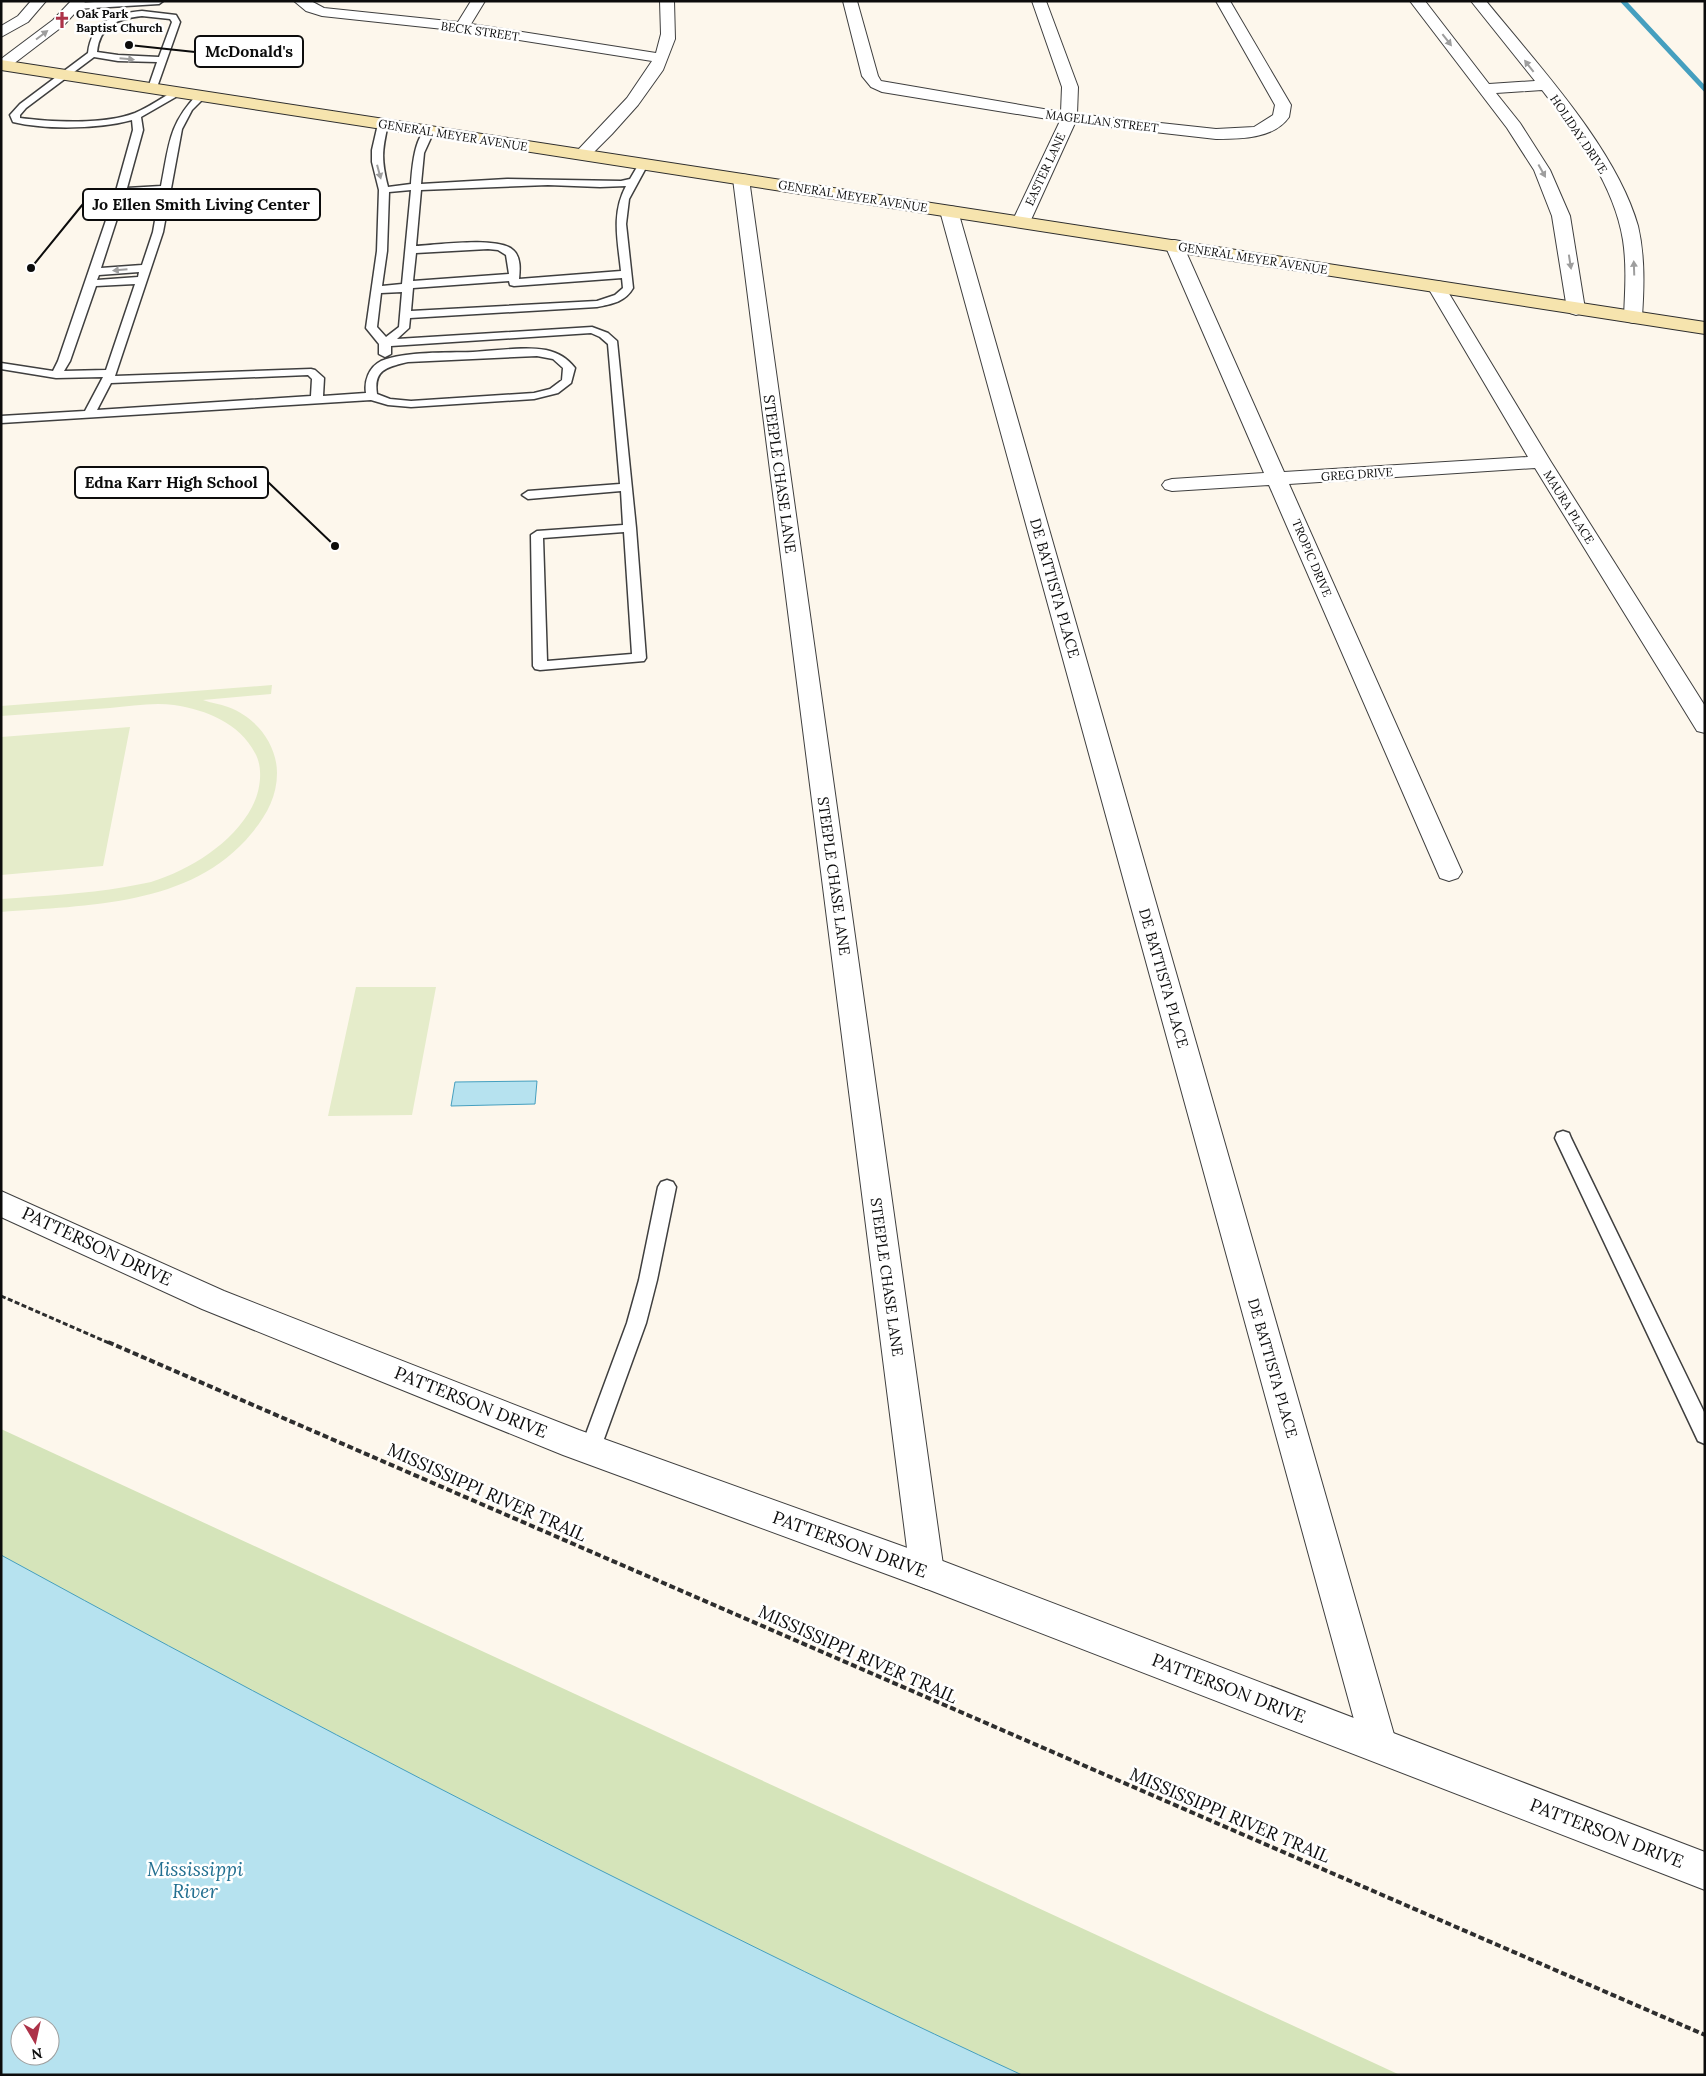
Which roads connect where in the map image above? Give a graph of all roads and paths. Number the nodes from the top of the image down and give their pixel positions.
1 (40, 1) edge
2 (159, 1) edge
3 (301, 1) edge
4 (478, 1) edge
5 (667, 1) edge
6 (850, 1) edge
7 (1039, 1) edge
8 (1222, 1) edge
9 (1417, 1) edge
10 (1478, 1) edge
11 (120, 3) edge
12 (74, 10) edge
13 (102, 16) dead end
14 (120, 16) junction
15 (462, 28) junction
16 (1, 34) edge
17 (92, 54) junction
18 (661, 58) junction
19 (163, 60) junction
20 (2, 65) edge
21 (66, 75) junction
22 (1544, 85) junction
23 (153, 88) junction
24 (1485, 89) junction
25 (178, 92) junction
26 (201, 96) junction
27 (136, 116) junction
28 (1069, 118) junction
29 (382, 124) junction
30 (429, 131) junction
31 (582, 155) junction
32 (643, 164) junction
33 (741, 179) junction
34 (632, 182) junction
35 (415, 187) junction
36 (166, 189) junction
37 (384, 190) junction
38 (121, 191) junction
39 (949, 211) junction
40 (1020, 222) junction
41 (1174, 246) junction
42 (410, 250) junction
43 (146, 268) junction
44 (94, 272) junction
45 (626, 274) junction
46 (514, 277) junction
47 (142, 280) junction
48 (91, 283) junction
49 (407, 286) junction
50 (1436, 286) junction
51 (376, 290) junction
52 (1576, 309) junction
53 (405, 315) junction
54 (1633, 317) junction
55 (1705, 328) edge
56 (385, 343) junction
57 (384, 364) junction
58 (1, 366) edge
59 (56, 375) junction
60 (109, 377) junction
61 (372, 396) junction
62 (317, 400) junction
63 (89, 414) junction
64 (1, 420) edge
65 (1541, 462) junction
66 (1278, 479) junction
67 (1172, 485) dead end
68 (626, 487) junction
69 (528, 494) dead end
70 (630, 528) junction
71 (1705, 725) edge
72 (1449, 872) dead end
73 (1563, 1138) dead end
74 (667, 1187) dead end
75 (1, 1203) edge
76 (1, 1296) edge
77 (1705, 1436) edge
78 (590, 1450) junction
79 (927, 1572) junction
80 (1379, 1745) junction
81 (1705, 1871) edge
82 (1705, 2035) edge

1 - 16 street
2 - 11 lane
3 - 15 street, BECK STREET
4 - 15 street
5 - 18 street
6 - 28 street, MAGELLAN STREET
7 - 28 street, EASTER LANE
8 - 28 street, MAGELLAN STREET
9 -> 24 street
22 -> 10 street, HOLIDAY DRIVE
11 - 12 lane
20 -> 12 street
13 - 14 lane
14 - 17 lane
14 - 19 lane
15 - 18 street, BECK STREET
17 -> 19 lane
17 - 21 lane
18 - 31 street
19 - 23 lane
20 - 21 main road, GENERAL MEYER AVENUE
21 - 23 main road, GENERAL MEYER AVENUE
21 - 27 lane
22 - 24 street
54 -> 22 street, HOLIDAY DRIVE
23 - 25 main road, GENERAL MEYER AVENUE
24 -> 52 street
25 - 26 main road, GENERAL MEYER AVENUE
25 - 27 lane
26 - 29 main road, GENERAL MEYER AVENUE
26 - 36 lane
27 - 38 lane
28 - 40 street, EASTER LANE
29 - 30 main road, GENERAL MEYER AVENUE
29 -> 37 lane
30 - 31 main road, GENERAL MEYER AVENUE
30 - 35 lane
31 - 32 main road, GENERAL MEYER AVENUE
32 - 33 main road, GENERAL MEYER AVENUE
32 - 34 lane
33 - 39 main road, GENERAL MEYER AVENUE
33 - 79 street, STEEPLE CHASE LANE
34 - 35 lane
34 - 45 lane
35 - 37 lane
35 - 42 lane
36 - 38 lane
36 - 43 lane
37 - 51 lane
38 - 44 lane
39 - 40 main road, GENERAL MEYER AVENUE
39 - 80 street, DE BATTISTA PLACE
40 - 41 main road, GENERAL MEYER AVENUE
41 - 50 main road, GENERAL MEYER AVENUE
41 - 66 street, TROPIC DRIVE
42 - 46 lane
42 - 49 lane
43 -> 44 lane
43 - 47 lane
44 - 48 lane
45 - 46 lane
45 - 53 lane
46 - 49 lane
47 - 48 lane
47 - 60 lane
48 - 59 lane
49 - 51 lane
49 - 53 lane
50 - 52 main road, GENERAL MEYER AVENUE
50 - 65 street, MAURA PLACE
51 - 56 lane
52 - 54 main road, GENERAL MEYER AVENUE
53 - 56 lane
54 - 55 main road, GENERAL MEYER AVENUE
56 - 57 lane
56 - 68 lane
57 - 61 lane
57 - 61 lane
58 - 59 lane
59 - 60 lane
60 - 62 lane
60 - 63 lane
61 - 62 lane
62 - 63 lane
63 - 64 lane
65 - 66 street, GREG DRIVE
65 - 71 street, MAURA PLACE
66 - 67 street, GREG DRIVE
66 - 72 street, TROPIC DRIVE
68 - 69 lane
68 - 70 lane
70 - 70 lane
73 - 77 lane
74 - 78 lane
75 - 78 street, PATTERSON DRIVE
76 - 82 path, MISSISSIPPI RIVER TRAIL
78 - 79 street, PATTERSON DRIVE
79 - 80 street, PATTERSON DRIVE
80 - 81 street, PATTERSON DRIVE

